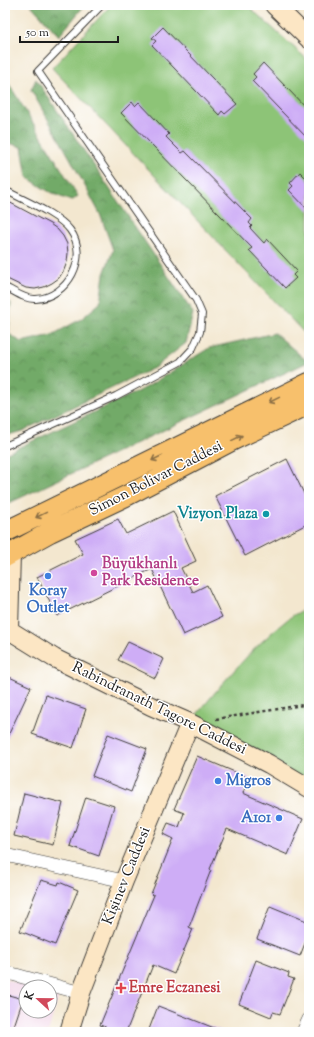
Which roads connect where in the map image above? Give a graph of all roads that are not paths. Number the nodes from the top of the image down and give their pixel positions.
1 (102, 5) edge
2 (274, 5) edge
3 (309, 39) edge
4 (5, 190) edge
5 (5, 286) edge
6 (309, 383) edge
7 (309, 404) edge
8 (5, 446) edge
9 (5, 532) edge
10 (8, 555) edge
11 (6, 630) edge
12 (190, 723) junction
13 (309, 788) edge
14 (5, 855) edge
15 (124, 881) junction
16 (5, 972) edge
17 (81, 993) junction
18 (309, 1019) edge
19 (69, 1032) edge
20 (303, 1032) edge

1 - 8 lane
2 - 3 main road
4 - 5 lane
6 -> 9 main road, Simon Bolivar Caddesi
10 -> 7 main road, Simon Bolivar Caddesi
10 - 11 main road
11 - 12 main road, Rabindranath Tagore Caddesi
12 - 13 main road, Rabindranath Tagore Caddesi
12 - 15 main road, Kişinev Caddesi
14 - 15 street
15 - 17 main road, Kişinev Caddesi
16 - 17 street
17 - 19 main road, Kişinev Caddesi
18 - 20 street

